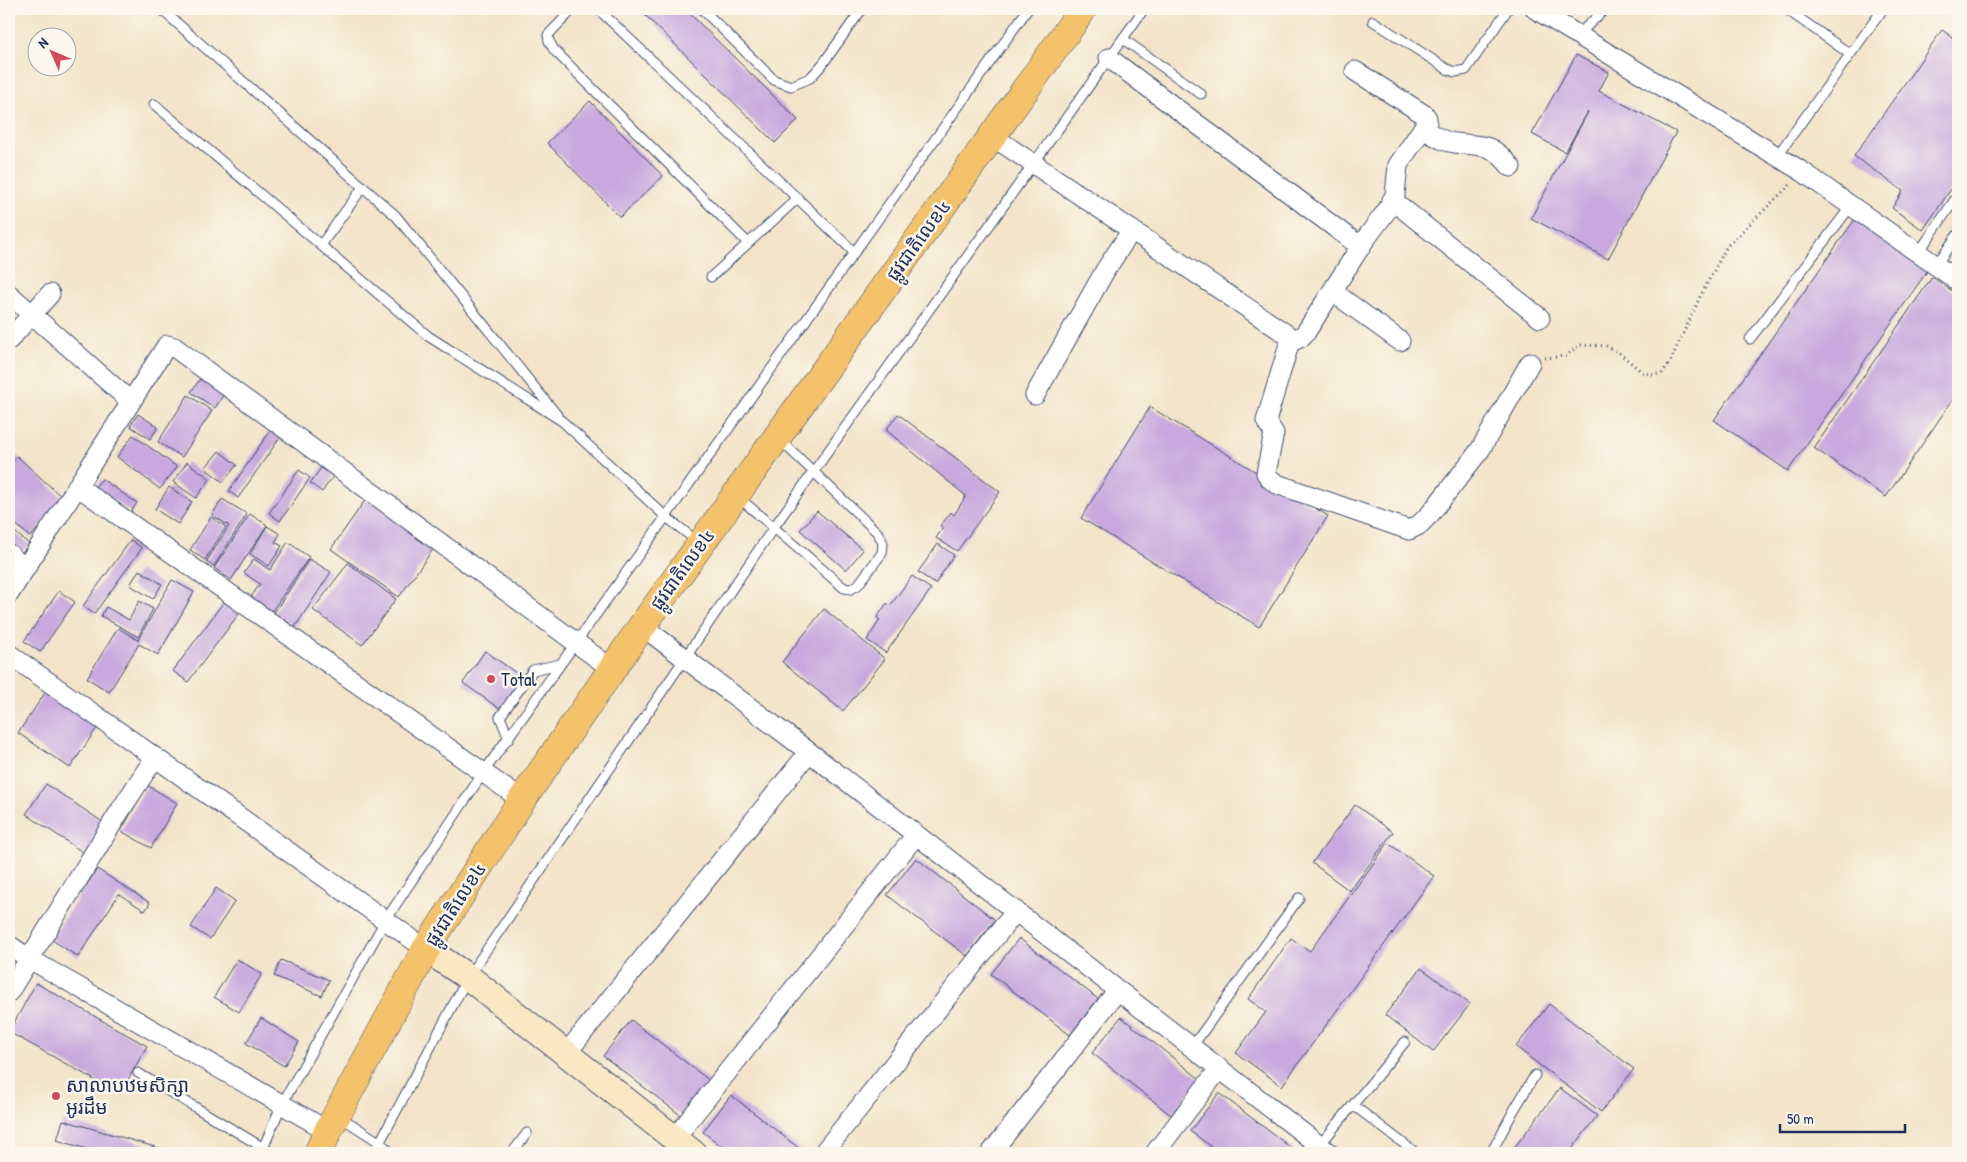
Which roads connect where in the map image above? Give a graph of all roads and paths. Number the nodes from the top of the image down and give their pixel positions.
1 (161, 9) edge
2 (573, 9) edge
3 (598, 9) edge
4 (702, 9) edge
5 (862, 9) edge
6 (1028, 9) edge
7 (1083, 9) edge
8 (1144, 9) edge
9 (1508, 9) edge
10 (1535, 9) edge
11 (1605, 9) edge
12 (1786, 9) edge
13 (1883, 9) edge
14 (1373, 21) dead end
15 (1578, 35) junction
16 (1122, 39) junction
17 (1850, 54) junction
18 (1109, 58) junction
19 (1355, 71) dead end
20 (1201, 94) dead end
21 (154, 104) dead end
22 (1422, 128) junction
23 (992, 136) junction
24 (1777, 156) junction
25 (1034, 164) junction
26 (1511, 168) dead end
27 (1803, 172) junction
28 (363, 187) junction
29 (1958, 194) edge
30 (798, 198) junction
31 (1392, 200) junction
32 (1851, 206) junction
33 (1132, 230) junction
34 (1958, 234) edge
35 (748, 243) junction
36 (321, 245) junction
37 (1360, 247) junction
38 (854, 252) junction
39 (1919, 252) junction
40 (1936, 265) junction
41 (712, 277) dead end
42 (1958, 281) edge
43 (1333, 292) junction
44 (9, 294) edge
45 (50, 294) dead end
46 (32, 314) junction
47 (1540, 318) dead end
48 (1291, 338) junction
49 (1750, 339) dead end
50 (9, 340) edge
51 (1400, 341) dead end
52 (1530, 363) joint
53 (1035, 395) dead end
54 (130, 401) junction
55 (562, 421) junction
56 (777, 438) junction
57 (814, 472) junction
58 (77, 486) junction
59 (735, 495) junction
60 (665, 516) junction
61 (774, 527) junction
62 (700, 544) junction
63 (9, 554) edge
64 (24, 568) junction
65 (9, 594) edge
66 (642, 626) junction
67 (576, 641) junction
68 (9, 654) edge
69 (686, 659) junction
70 (560, 664) junction
71 (612, 669) junction
72 (509, 739) junction
73 (809, 752) junction
74 (155, 757) junction
75 (483, 773) junction
76 (522, 800) junction
77 (916, 835) junction
78 (1299, 898) dead end
79 (1016, 911) junction
80 (385, 921) junction
81 (9, 945) edge
82 (426, 950) junction
83 (28, 958) junction
84 (468, 977) junction
85 (1118, 990) junction
86 (9, 992) edge
87 (1404, 1042) dead end
88 (1192, 1047) junction
89 (565, 1055) junction
90 (1219, 1068) junction
91 (138, 1073) dead end
92 (1535, 1075) dead end
93 (282, 1104) junction
94 (1353, 1105) junction
95 (328, 1133) edge
96 (527, 1134) dead end
97 (379, 1142) junction
98 (684, 1146) edge
99 (262, 1151) edge
100 (1321, 1151) edge
101 (272, 1153) edge
102 (374, 1153) edge
103 (392, 1153) edge
104 (512, 1153) edge
105 (823, 1153) edge
106 (991, 1153) edge
107 (1155, 1153) edge
108 (1416, 1153) edge
109 (1491, 1153) edge

1 - 28 lane
2 - 35 lane
3 - 30 lane
4 - 5 lane
6 - 38 lane
7 - 23 highway, ផ្លូវជាតិលេខ៤
8 - 16 lane
9 - 14 lane
10 - 15 street
11 - 15 lane
12 - 17 lane
13 - 17 lane
15 - 24 street
16 - 18 lane
16 - 20 lane
17 - 24 lane
18 - 25 lane
18 - 37 street
19 - 22 street
21 - 36 lane
22 - 26 street
22 - 31 street
23 - 25 street
23 - 56 highway, ផ្លូវជាតិលេខ៤
24 - 27 street
25 - 33 street
25 - 57 lane
27 - 32 street
27 - 52 path
28 - 36 lane
28 - 55 lane
29 - 39 lane
30 - 35 lane
30 - 38 lane
31 - 37 street
31 - 47 street
32 - 39 street
32 - 49 lane
33 - 48 street
33 - 53 street
34 - 40 lane
35 - 41 lane
36 - 55 lane
37 - 43 street
38 - 60 lane
39 - 40 street
40 - 42 street
43 - 48 street
43 - 51 street
44 - 46 street
45 - 46 street
46 - 50 street
46 - 54 street
48 - 52 street
54 - 58 street
54 - 67 street
55 - 60 lane
56 - 57 lane
56 - 59 highway, ផ្លូវជាតិលេខ៤
57 - 61 lane
57 - 61 lane
58 - 64 street
58 - 75 street
59 - 61 lane
59 - 62 highway, ផ្លូវជាតិលេខ៤
60 - 62 lane
60 - 67 lane
61 - 69 lane
62 - 66 highway, ផ្លូវជាតិលេខ៤
63 - 64 street
64 - 65 street
66 - 69 street
66 - 71 highway, ផ្លូវជាតិលេខ៤
67 - 70 lane
67 - 71 street
68 - 74 street
69 - 73 street
69 - 84 lane
70 - 72 lane
70 - 72 lane
71 - 76 highway, ផ្លូវជាតិលេខ៤
72 - 75 lane
73 - 77 street
73 - 89 street
74 - 80 street
74 - 83 street
75 - 76 street
75 - 80 lane
76 - 82 highway, ផ្លូវជាតិលេខ៤
77 - 79 street
77 - 98 street
78 - 88 lane
79 - 85 street
79 - 105 street
80 - 82 street
80 - 93 lane
81 - 83 street
82 - 84 street
82 - 95 highway, ផ្លូវជាតិលេខ៤
83 - 86 street
83 - 93 street
84 - 89 street
84 - 97 lane
85 - 88 street
85 - 106 street
87 - 94 lane
88 - 90 street
89 - 98 street
90 - 100 street
90 - 107 street
91 - 99 lane
92 - 109 lane
93 - 95 street
93 - 99 lane
94 - 100 lane
94 - 108 lane
95 - 97 lane
96 - 104 lane
97 - 102 lane
97 - 103 lane
99 - 101 lane

